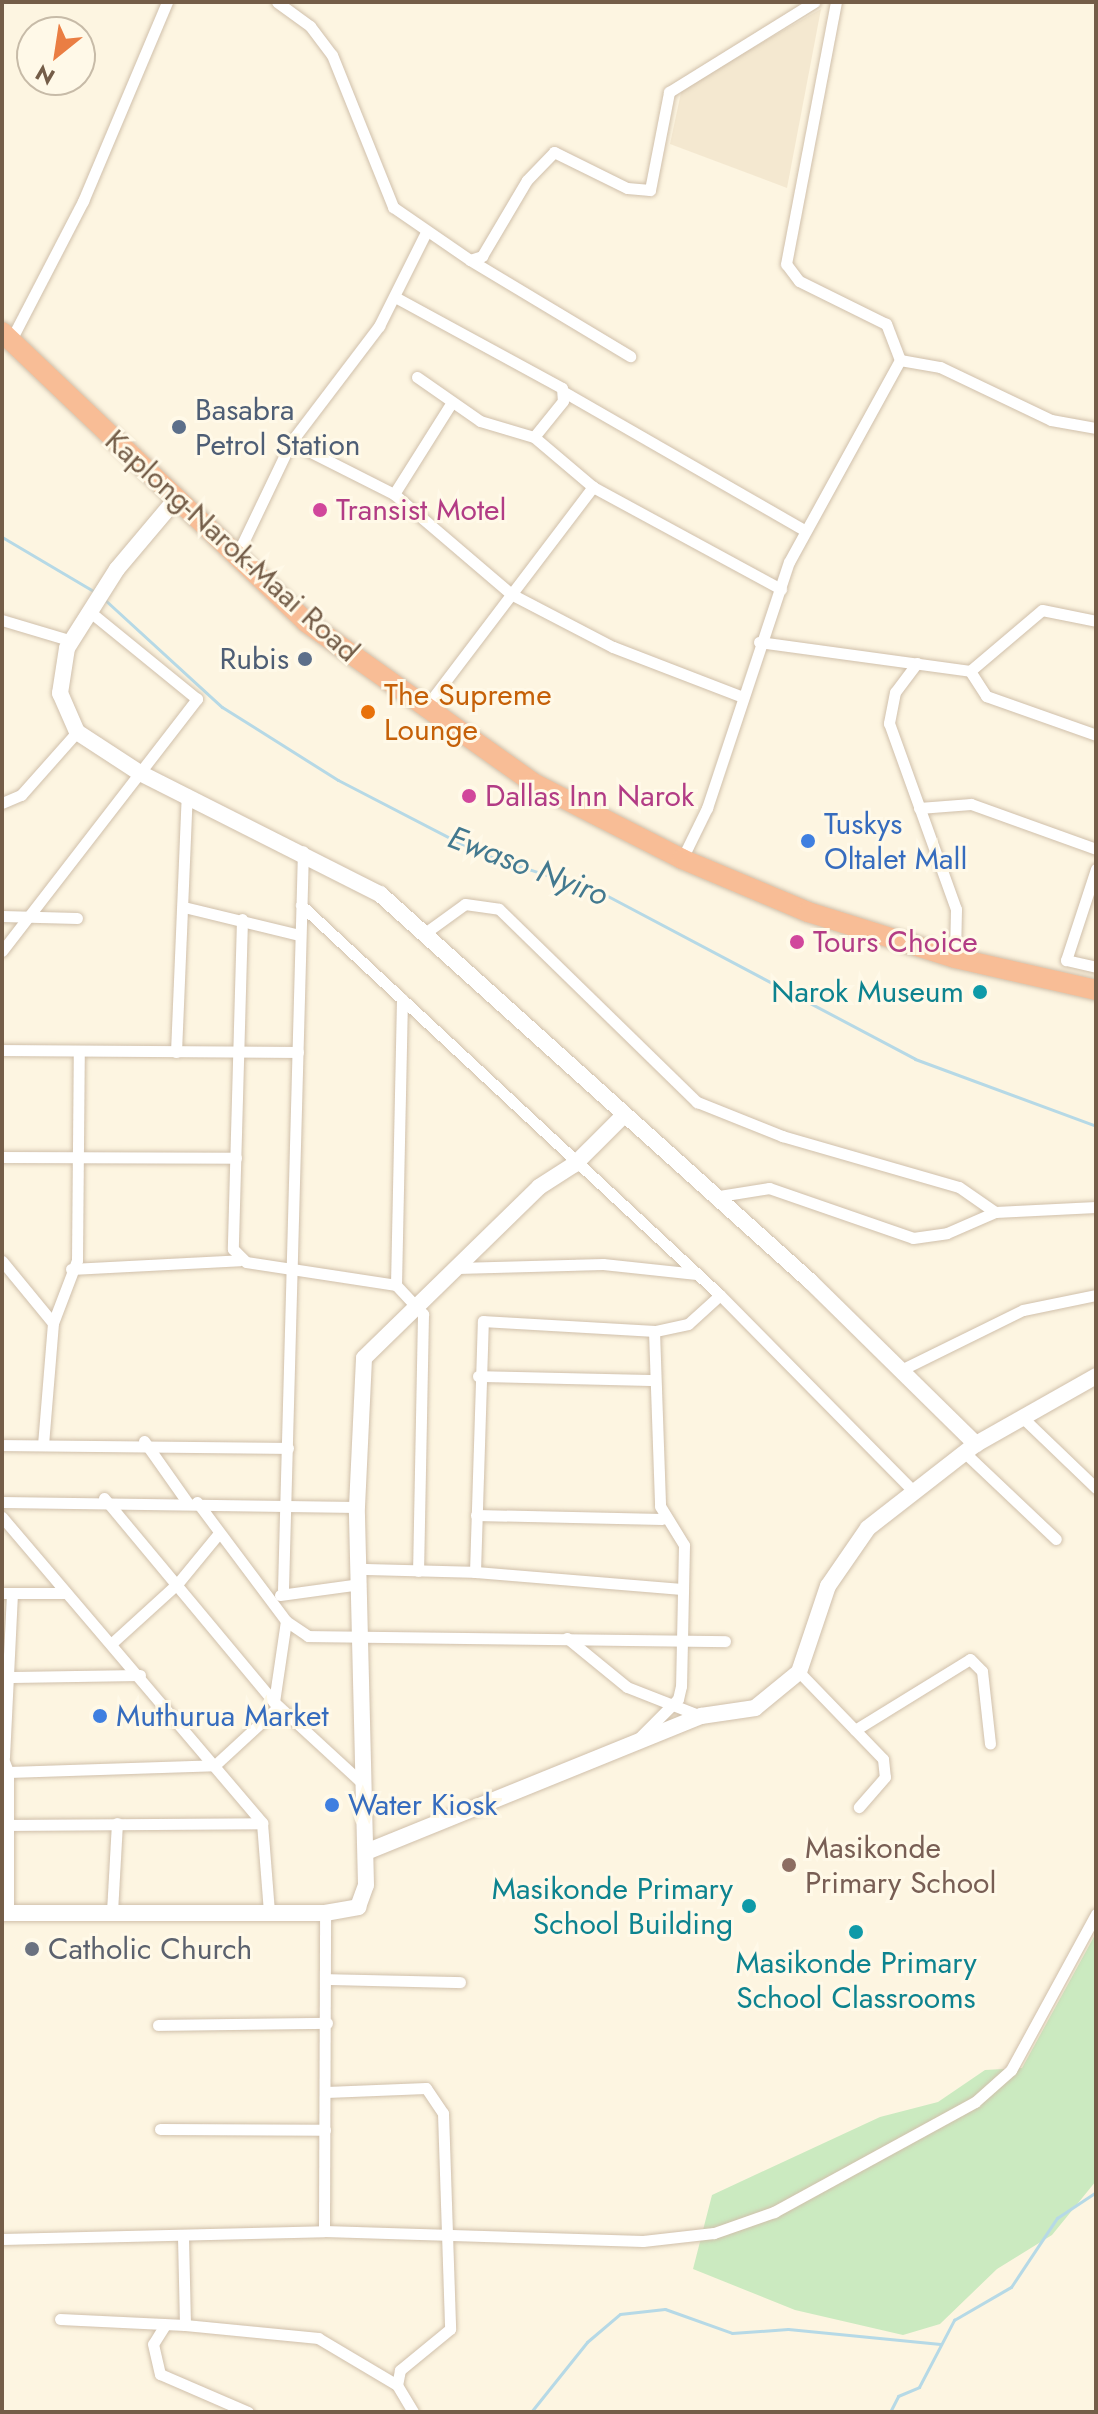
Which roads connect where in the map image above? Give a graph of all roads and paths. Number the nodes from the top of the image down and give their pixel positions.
1 (167, 2) edge
2 (277, 2) edge
3 (814, 2) edge
4 (836, 2) edge
5 (425, 234) junction
6 (470, 260) junction
7 (395, 297) junction
8 (6, 336) edge
9 (630, 356) dead end
10 (900, 360) junction
11 (417, 377) dead end
12 (564, 392) junction
13 (450, 405) junction
14 (1096, 428) edge
15 (534, 437) junction
16 (291, 442) junction
17 (593, 487) junction
18 (394, 494) junction
19 (176, 499) junction
20 (804, 530) junction
21 (236, 557) junction
22 (781, 589) junction
23 (511, 594) junction
24 (89, 611) junction
25 (2, 620) edge
26 (1096, 621) edge
27 (72, 641) junction
28 (759, 642) junction
29 (917, 663) junction
30 (970, 671) junction
31 (740, 696) junction
32 (425, 708) junction
33 (77, 732) junction
34 (1096, 735) edge
35 (140, 773) junction
36 (187, 794) junction
37 (2, 803) edge
38 (919, 808) junction
39 (1096, 849) edge
40 (303, 851) junction
41 (682, 859) junction
42 (1096, 869) edge
43 (301, 905) junction
44 (188, 908) junction
45 (2, 916) edge
46 (29, 916) junction
47 (77, 918) dead end
48 (242, 919) junction
49 (425, 933) junction
50 (300, 935) junction
51 (2, 951) edge
52 (955, 958) junction
53 (1096, 967) edge
54 (1096, 990) edge
55 (402, 999) junction
56 (2, 1050) edge
57 (79, 1051) junction
58 (176, 1052) junction
59 (298, 1052) junction
60 (239, 1054) junction
61 (624, 1115) junction
62 (80, 1155) junction
63 (2, 1157) edge
64 (236, 1158) junction
65 (575, 1164) junction
66 (713, 1197) junction
67 (1096, 1207) edge
68 (995, 1212) junction
69 (240, 1260) junction
70 (2, 1261) edge
71 (294, 1268) junction
72 (457, 1268) junction
73 (71, 1270) junction
74 (696, 1274) junction
75 (396, 1285) junction
76 (720, 1295) junction
77 (1096, 1295) edge
78 (415, 1303) junction
79 (53, 1323) junction
80 (654, 1331) junction
81 (905, 1368) junction
82 (478, 1376) junction
83 (1096, 1376) edge
84 (655, 1380) junction
85 (1023, 1418) junction
86 (144, 1441) junction
87 (2, 1445) edge
88 (43, 1445) junction
89 (288, 1448) junction
90 (971, 1449) junction
91 (1096, 1488) edge
92 (912, 1490) junction
93 (104, 1498) junction
94 (2, 1502) edge
95 (192, 1502) junction
96 (285, 1507) junction
97 (357, 1507) junction
98 (476, 1515) junction
99 (2, 1517) edge
100 (662, 1519) junction
101 (219, 1533) junction
102 (1056, 1539) dead end
103 (418, 1571) junction
104 (475, 1572) junction
105 (361, 1577) junction
106 (178, 1583) junction
107 (682, 1589) junction
108 (7, 1593) edge
109 (66, 1593) junction
110 (280, 1595) junction
111 (286, 1621) junction
112 (359, 1637) junction
113 (567, 1638) junction
114 (725, 1641) dead end
115 (112, 1643) junction
116 (682, 1645) junction
117 (799, 1672) junction
118 (140, 1675) junction
119 (12, 1677) junction
120 (276, 1705) junction
121 (667, 1706) junction
122 (701, 1716) junction
123 (855, 1730) junction
124 (990, 1744) dead end
125 (631, 1745) junction
126 (3, 1756) edge
127 (215, 1765) junction
128 (8, 1772) junction
129 (362, 1783) junction
130 (859, 1807) dead end
131 (117, 1823) junction
132 (262, 1823) junction
133 (7, 1825) junction
134 (366, 1852) junction
135 (269, 1911) junction
136 (112, 1912) junction
137 (5, 1913) edge
138 (325, 1913) junction
139 (1096, 1914) edge
140 (325, 1979) junction
141 (460, 1982) dead end
142 (327, 2023) junction
143 (158, 2025) dead end
144 (326, 2092) junction
145 (160, 2129) dead end
146 (325, 2130) junction
147 (324, 2231) junction
148 (183, 2236) junction
149 (445, 2236) junction
150 (2, 2239) edge
151 (60, 2319) dead end
152 (165, 2325) junction
153 (185, 2325) junction
154 (397, 2385) junction
155 (248, 2412) edge
156 (413, 2412) edge

1 - 8 street
2 - 5 street
3 - 6 street
4 - 10 street
5 - 6 street
5 - 7 street
6 - 9 street
7 - 12 street
7 - 16 street
8 - 19 highway, Kaplong-Narok-Maai Road
10 - 14 street
10 - 20 street
11 - 13 street
12 - 15 street
12 - 20 street
13 - 15 street
13 - 18 street
15 - 17 street
16 - 18 street
16 - 21 street
17 - 22 street
17 - 23 street
18 - 23 street
19 - 21 highway, Kaplong-Narok-Maai Road
19 - 24 street
20 - 22 street
21 - 32 highway, Kaplong-Narok-Maai Road
22 - 28 street
23 - 31 street
23 - 32 street
24 - 27 street
24 - 35 street
25 - 27 street
26 - 30 street
27 - 33 street
28 - 29 street
28 - 31 street
29 - 30 street
29 - 38 street
30 - 34 street
31 - 41 street
32 - 41 highway, Kaplong-Narok-Maai Road
33 - 35 street
33 - 37 street
35 - 36 street
35 - 46 street
36 - 40 street
36 - 44 street
38 - 39 street
38 - 52 street
40 - 43 street
40 - 49 street
41 - 52 highway, Kaplong-Narok-Maai Road
42 - 53 street
43 - 50 street
43 - 55 street
44 - 48 street
44 - 58 street
45 - 46 street
46 - 47 street
46 - 51 street
48 - 50 street
48 - 60 street
49 - 61 street
49 - 68 street
50 - 59 street
52 - 54 highway, Kaplong-Narok-Maai Road
55 - 65 street
55 - 75 street
56 - 57 street
57 - 58 street
57 - 62 street
58 - 60 street
59 - 60 street
59 - 71 street
60 - 64 street
61 - 65 street
61 - 66 street
62 - 63 street
62 - 64 street
62 - 73 street
64 - 69 street
65 - 72 street
65 - 74 street
66 - 68 street
66 - 81 street
67 - 68 street
69 - 71 street
69 - 73 street
70 - 79 street
71 - 75 street
71 - 89 street
72 - 74 street
72 - 78 street
73 - 79 street
74 - 76 street
75 - 78 street
76 - 80 street
76 - 92 street
77 - 81 street
78 - 97 street
78 - 103 street
79 - 88 street
80 - 82 street
80 - 84 street
81 - 90 street
82 - 84 street
82 - 98 street
83 - 85 street
84 - 100 street
85 - 90 street
85 - 91 street
86 - 88 street
86 - 89 street
86 - 95 street
87 - 88 street
89 - 96 street
90 - 92 street
90 - 102 street
92 - 117 street
93 - 94 street
93 - 95 street
93 - 106 street
95 - 96 street
95 - 101 street
96 - 97 street
96 - 110 street
97 - 105 street
98 - 100 street
98 - 104 street
99 - 109 street
100 - 107 street
101 - 106 street
101 - 110 street
103 - 104 street
103 - 105 street
104 - 107 street
105 - 110 street
105 - 112 street
106 - 115 street
106 - 120 street
107 - 116 street
108 - 109 street
108 - 119 street
109 - 115 street
110 - 111 street
111 - 112 street
111 - 120 street
112 - 113 street
112 - 129 street
113 - 116 street
113 - 121 street
114 - 116 street
115 - 118 street
116 - 121 street
117 - 122 street
117 - 123 street
118 - 119 street
118 - 127 street
119 - 126 street
120 - 127 street
120 - 129 street
121 - 122 street
121 - 125 street
122 - 125 street
123 - 124 street
123 - 130 street
125 - 134 street
126 - 128 street
127 - 128 street
127 - 132 street
128 - 133 street
129 - 134 street
131 - 132 street
131 - 133 street
131 - 136 street
132 - 135 street
133 - 137 street
134 - 138 street
135 - 136 street
135 - 138 street
136 - 137 street
138 - 140 street
139 - 149 street
140 - 141 street
140 - 142 street
142 - 143 street
142 - 144 street
144 - 146 street
144 - 149 street
145 - 146 street
146 - 147 street
147 - 148 street
147 - 149 street
148 - 150 street
148 - 153 street
149 - 154 street
151 - 152 street
152 - 153 street
152 - 155 street
153 - 154 street
154 - 156 street

